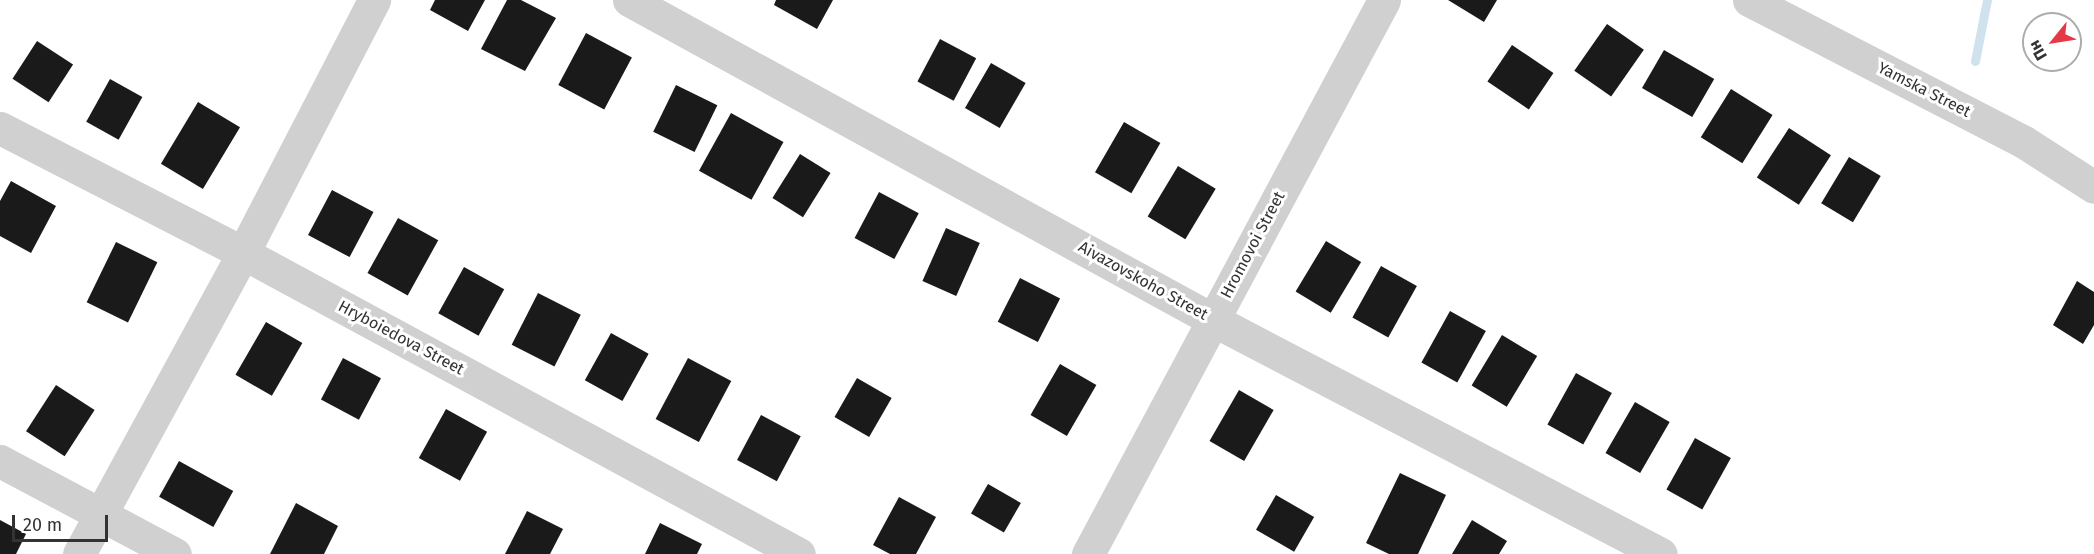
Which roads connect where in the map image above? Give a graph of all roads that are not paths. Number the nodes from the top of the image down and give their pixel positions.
1 (374, 0) edge
2 (629, 0) edge
3 (1384, 0) edge
4 (1749, 0) edge
5 (0, 128) edge
6 (2094, 187) edge
7 (243, 253) junction
8 (1213, 320) junction
9 (0, 461) edge
10 (103, 513) junction
11 (79, 554) edge
12 (175, 554) edge
13 (799, 554) edge
14 (1088, 554) edge
15 (1661, 554) edge

1 - 7 street
2 - 8 street, Aivazovskoho Street
3 - 8 street, Hromovoi Street
4 - 6 street, Yamska Street
5 - 7 street, Hryboiedova Street
7 - 10 street
7 - 13 street, Hryboiedova Street
8 - 14 street, Hromovoi Street
8 - 15 street, Aivazovskoho Street
9 - 10 street
10 - 11 street
10 - 12 street

